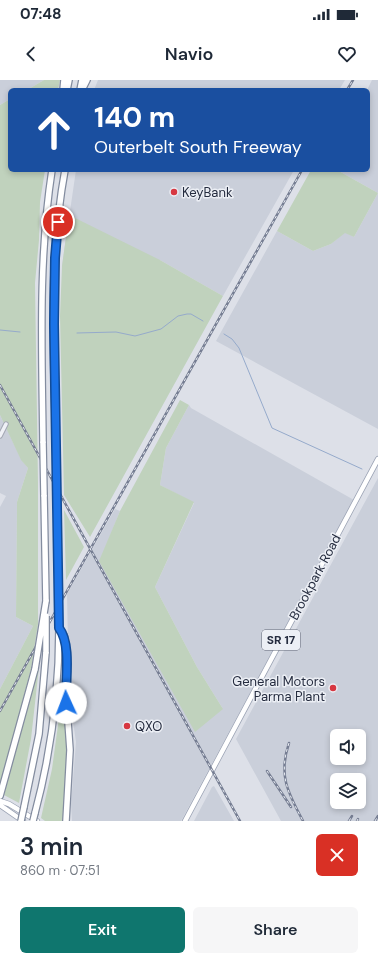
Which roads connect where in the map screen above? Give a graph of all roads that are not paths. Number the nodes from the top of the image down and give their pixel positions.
1 (52, 172) edge
2 (65, 172) edge
3 (6, 424) dead end
4 (0, 436) edge
5 (378, 459) edge
6 (46, 600) junction
7 (59, 628) junction
8 (0, 796) edge
9 (0, 801) edge
10 (0, 805) edge
11 (21, 821) edge
12 (24, 821) edge
13 (33, 821) edge
14 (37, 821) edge
15 (66, 821) edge
16 (185, 821) edge

1 - 6 highway, bridge
2 - 7 highway, bridge
3 - 4 street
5 - 16 main road, Brookpark Road / SR 17
6 - 8 highway, bridge
6 - 11 highway, bridge
7 - 13 highway, bridge
7 - 15 highway
9 - 14 main road
10 - 12 main road

